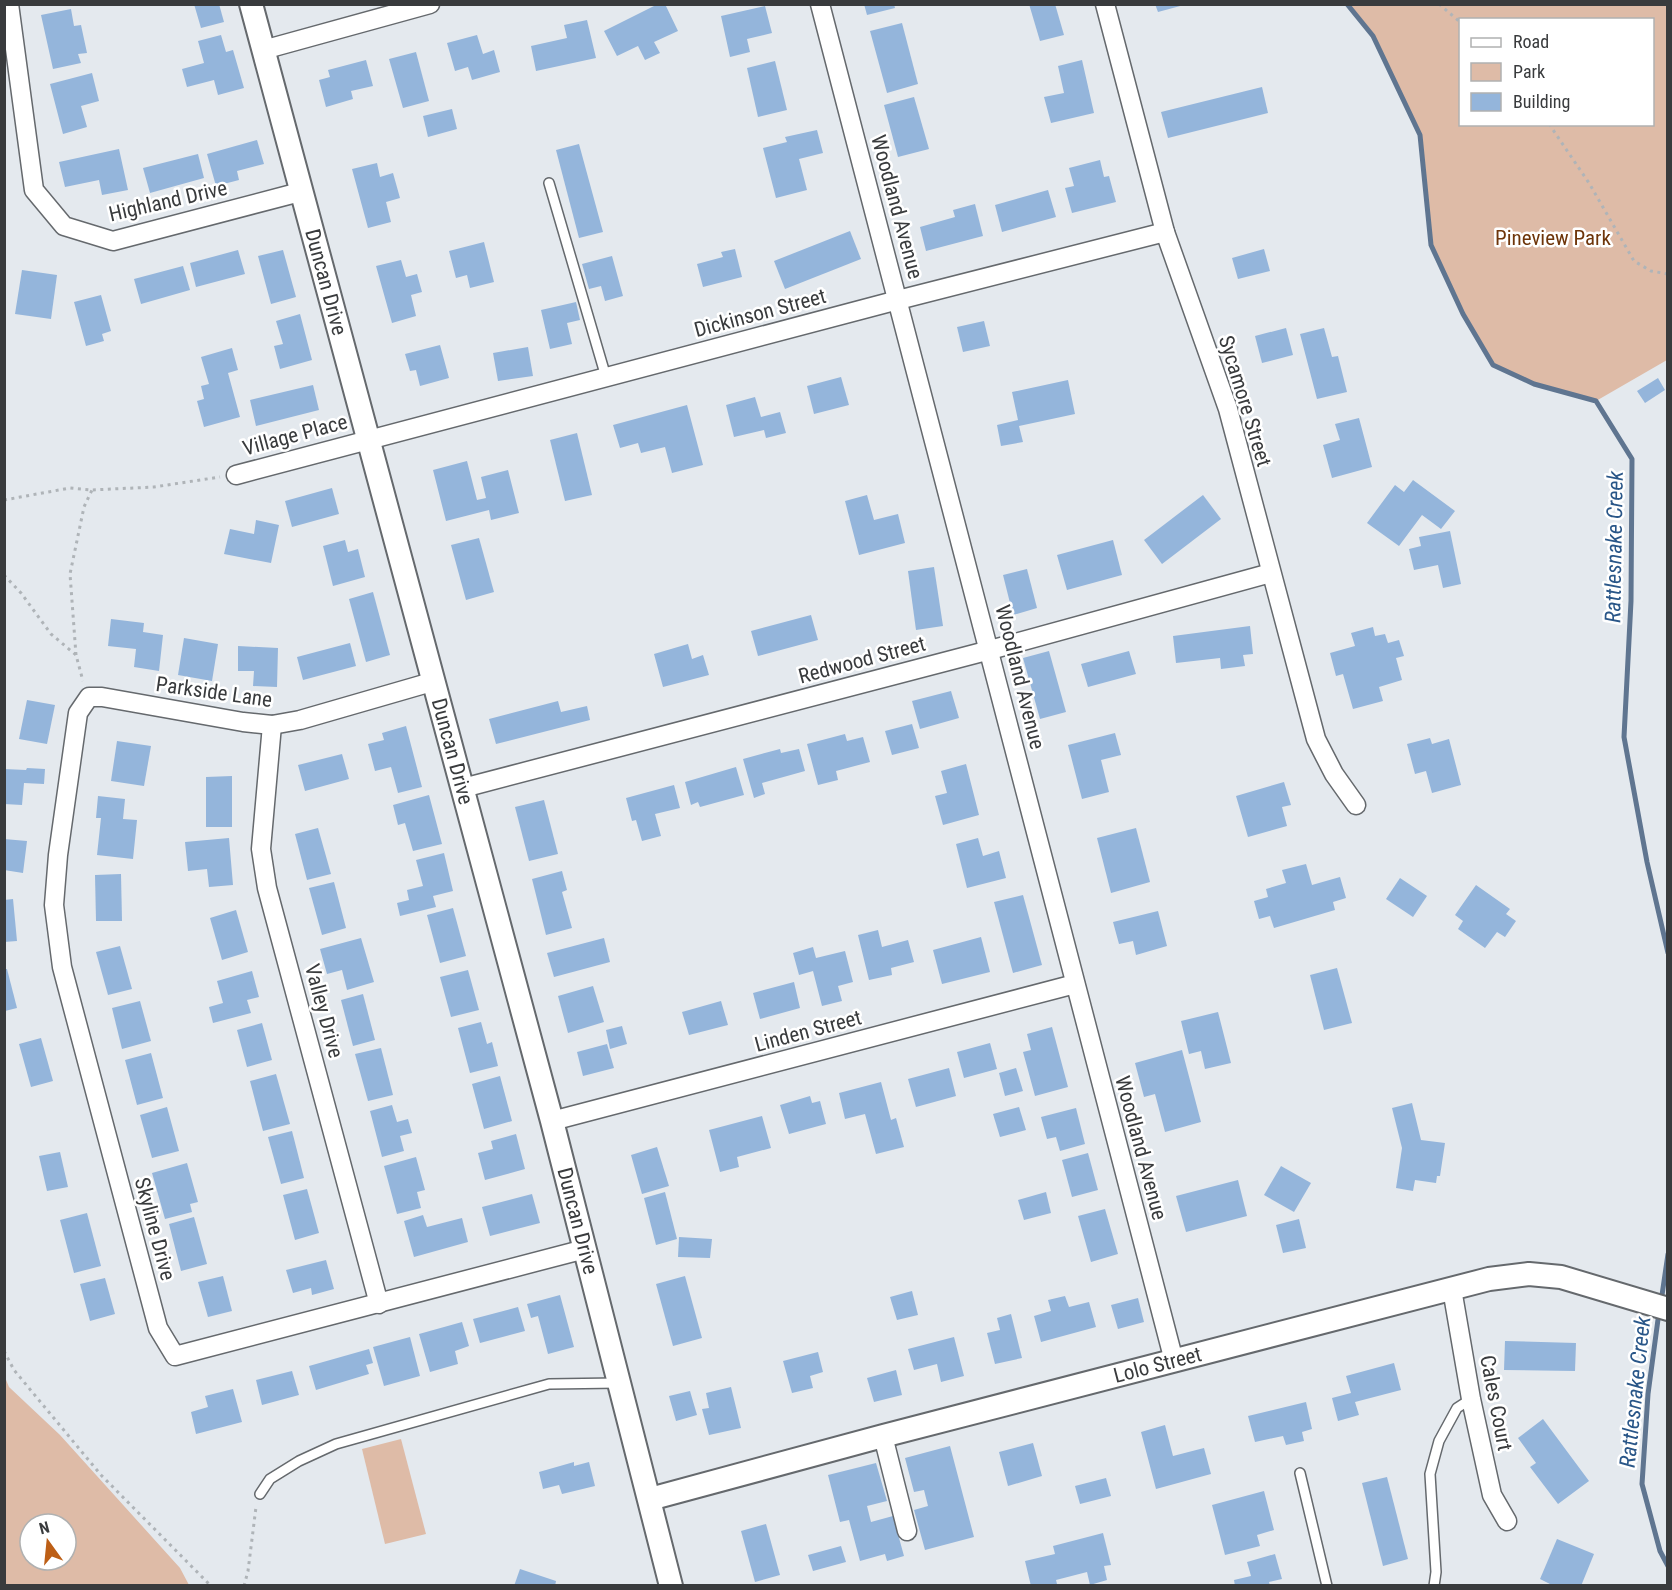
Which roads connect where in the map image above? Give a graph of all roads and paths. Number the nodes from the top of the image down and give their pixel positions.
1 (9, 4) edge
2 (250, 4) edge
3 (430, 4) edge
4 (820, 4) edge
5 (1105, 4) edge
6 (1439, 4) edge
7 (1459, 20) edge
8 (263, 50) junction
9 (1550, 126) edge
10 (549, 183) dead end
11 (300, 192) junction
12 (1165, 232) junction
13 (1668, 274) edge
14 (898, 300) junction
15 (606, 378) junction
16 (366, 439) junction
17 (236, 475) joint
18 (92, 490) junction
19 (4, 500) edge
20 (1271, 573) junction
21 (4, 575) edge
22 (990, 650) junction
23 (76, 655) junction
24 (435, 681) junction
25 (89, 697) junction
26 (272, 725) junction
27 (463, 788) junction
28 (1356, 805) dead end
29 (1075, 984) junction
30 (552, 1121) junction
31 (585, 1249) junction
32 (1452, 1289) junction
33 (379, 1304) junction
34 (1668, 1309) edge
35 (4, 1351) edge
36 (1174, 1361) junction
37 (620, 1382) junction
38 (1471, 1399) junction
39 (883, 1436) junction
40 (1300, 1473) dead end
41 (260, 1494) joint
42 (650, 1499) junction
43 (1507, 1521) dead end
44 (907, 1531) dead end
45 (211, 1586) edge
46 (244, 1586) edge
47 (671, 1586) edge
48 (1328, 1586) edge
49 (1434, 1586) edge

1 - 11 street, Highland Drive
2 - 8 street, Duncan Drive
3 - 8 street
4 - 14 street, Woodland Avenue
5 - 12 street, Sycamore Street
6 - 7 path
8 - 11 street, Duncan Drive
9 - 13 path
10 - 15 lane
11 - 16 street, Duncan Drive
12 - 14 street, Dickinson Street
12 - 20 street, Sycamore Street
14 - 15 street, Dickinson Street
14 - 22 street, Woodland Avenue
15 - 16 street, Dickinson Street
16 - 17 street, Village Place
16 - 24 street, Duncan Drive
17 - 18 path
18 - 19 path
18 - 23 path
20 - 22 street, Redwood Street
20 - 28 street, Sycamore Street
21 - 23 path
22 - 27 street, Redwood Street
22 - 29 street, Woodland Avenue
23 - 25 path
24 - 26 street, Parkside Lane
24 - 27 street, Duncan Drive
25 - 26 street, Parkside Lane
25 - 33 street, Skyline Drive
26 - 33 street, Valley Drive
27 - 30 street, Duncan Drive
29 - 30 street, Linden Street
29 - 36 street, Woodland Avenue
30 - 31 street, Duncan Drive
31 - 33 street, Skyline Drive
31 - 37 street, Duncan Drive
32 - 34 street, Lolo Street
32 - 36 street, Lolo Street
32 - 38 street, Cales Court
35 - 45 path
36 - 39 street, Lolo Street
37 - 41 lane
37 - 42 street, Duncan Drive
38 - 43 street, Cales Court
38 - 49 lane
39 - 42 street, Lolo Street
39 - 44 street
40 - 48 lane
41 - 46 path
42 - 47 street, Duncan Drive

